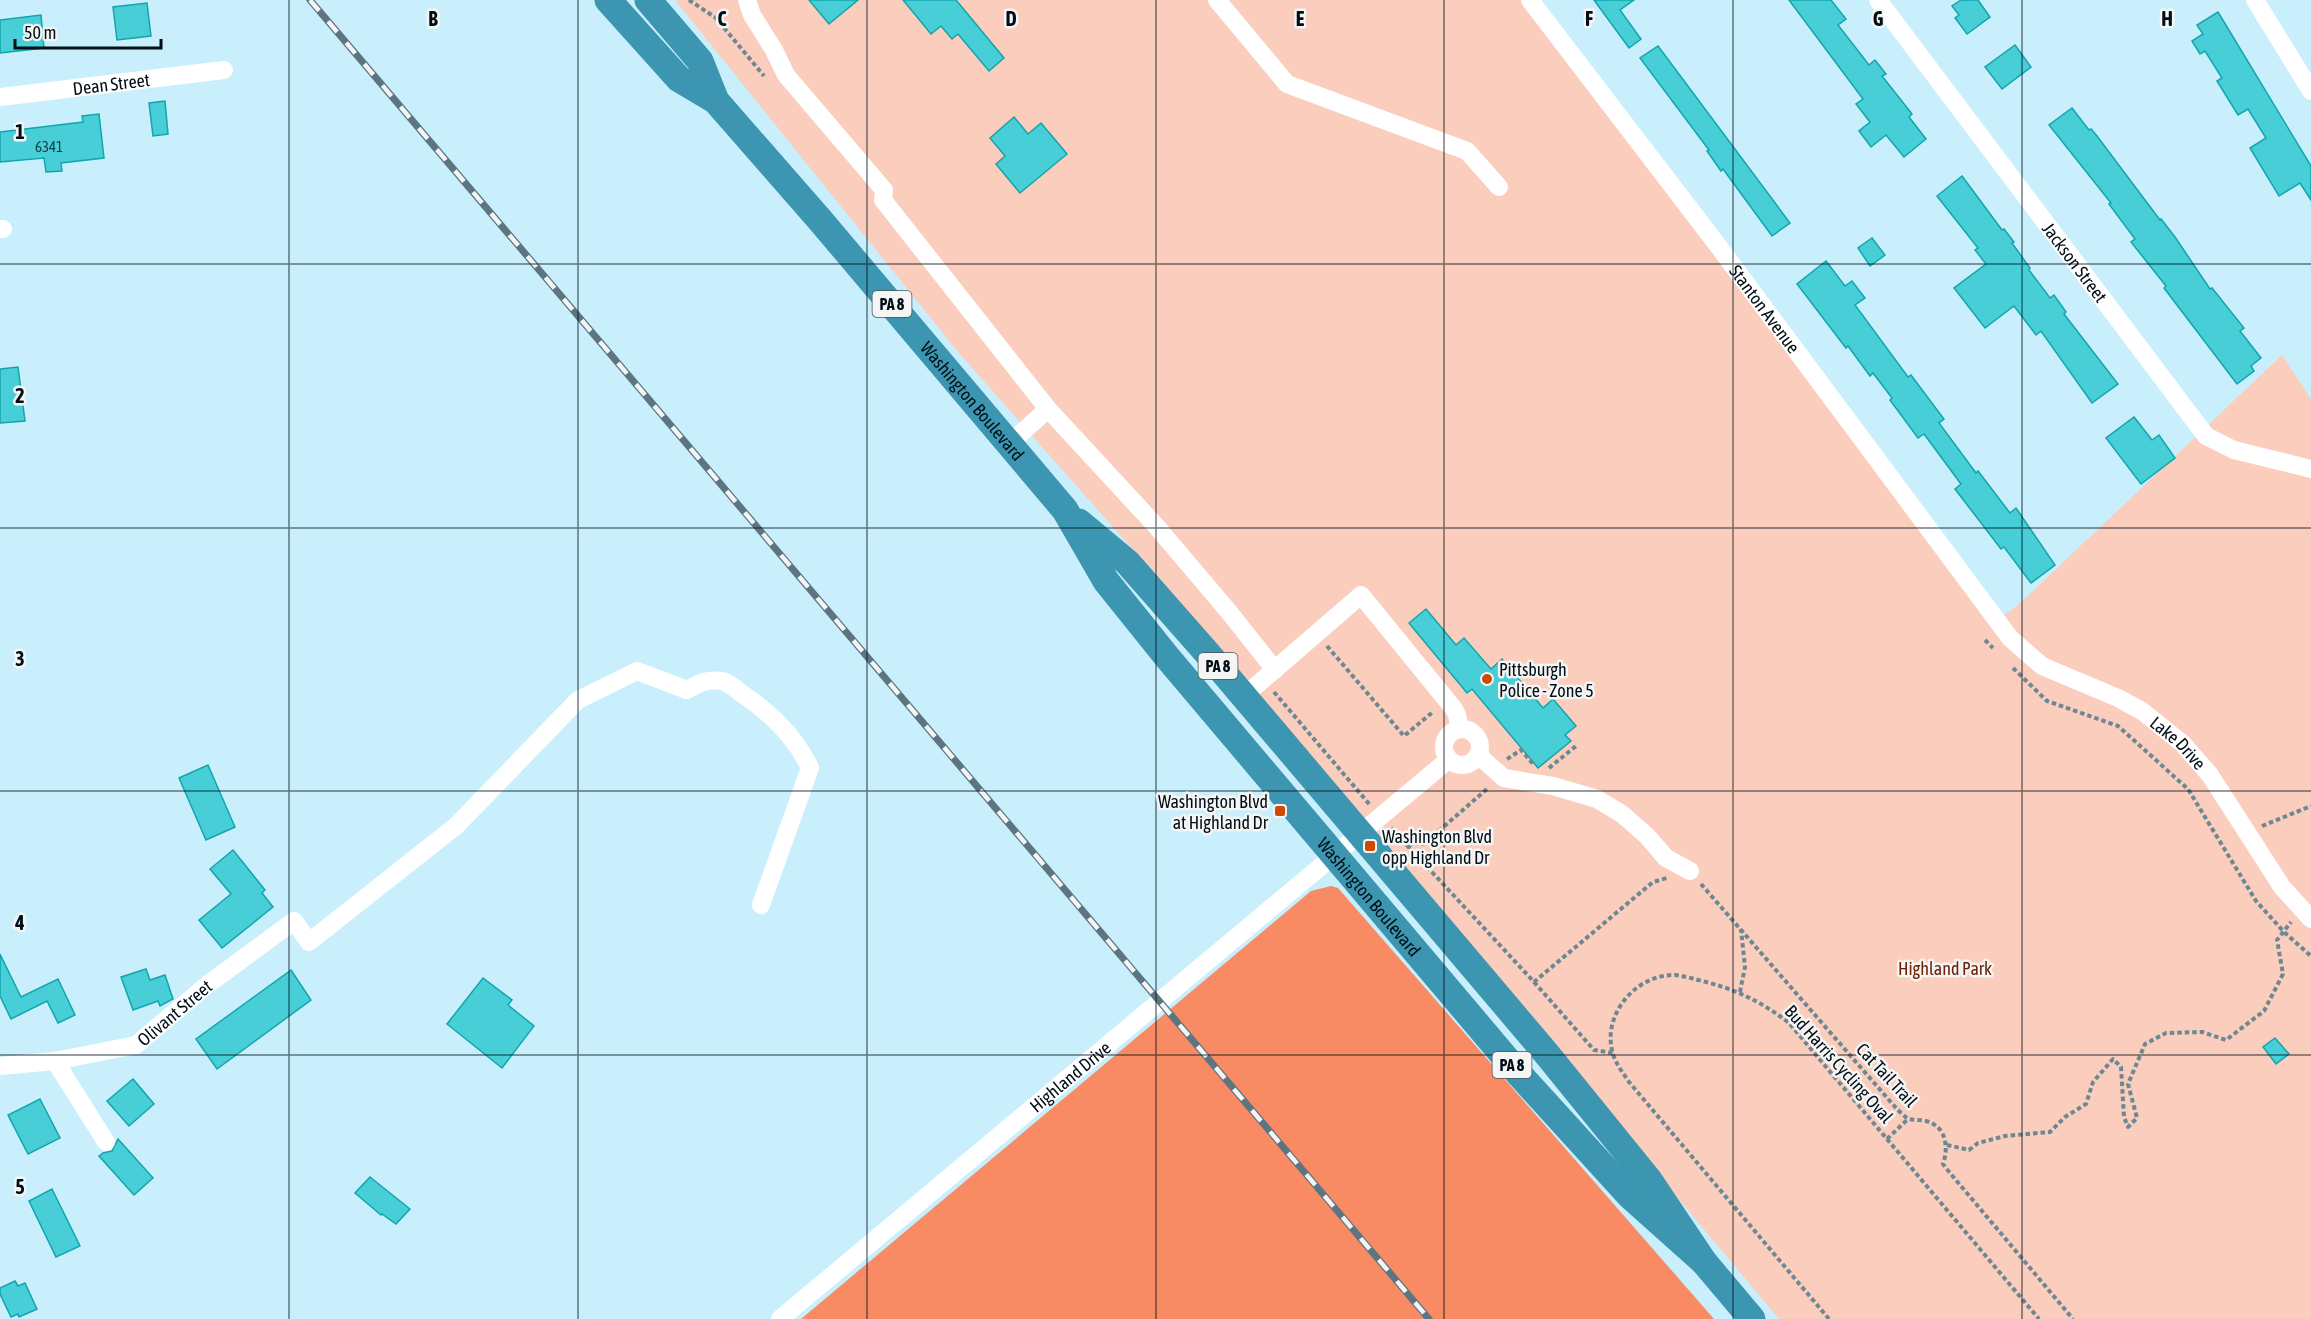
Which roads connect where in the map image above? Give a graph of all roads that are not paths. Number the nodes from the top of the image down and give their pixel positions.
1 (608, 0) edge
2 (648, 0) edge
3 (747, 0) edge
4 (1217, 0) edge
5 (1530, 0) edge
6 (1878, 0) edge
7 (2255, 0) edge
8 (224, 70) dead end
9 (2311, 91) edge
10 (0, 97) edge
11 (716, 101) junction
12 (1499, 187) dead end
13 (1048, 409) junction
14 (1009, 444) junction
15 (2311, 469) edge
16 (1065, 510) junction
17 (1996, 621) joint
18 (1261, 682) junction
19 (1460, 729) junction
20 (1478, 756) junction
21 (1448, 760) junction
22 (1370, 825) junction
23 (1334, 855) junction
24 (1690, 871) road end
25 (761, 905) dead end
26 (2306, 914) edge
27 (55, 1061) junction
28 (0, 1066) edge
29 (106, 1142) dead end
30 (1704, 1262) junction
31 (780, 1319) edge
32 (1752, 1319) edge

1 - 11 highway, Washington Boulevard / PA 8
2 - 11 highway, Washington Boulevard / PA 8
3 - 13 street
4 - 12 street
5 - 17 street, Stanton Avenue
6 - 15 street, Jackson Street
7 - 9 street
8 - 10 street, Dean Street
11 - 14 highway, Washington Boulevard / PA 8
13 - 14 street
13 - 18 street
14 - 16 highway, Washington Boulevard / PA 8
16 - 18 highway, Washington Boulevard / PA 8
16 - 23 highway, Washington Boulevard / PA 8
17 - 26 street, Lake Drive
18 - 19 street
18 - 22 highway, Washington Boulevard / PA 8
19 - 20 street
19 - 21 street
20 - 21 street
20 - 24 street
21 - 22 street, Highland Drive
22 - 23 street, Highland Drive
22 - 30 highway, Washington Boulevard / PA 8
23 - 30 highway, Washington Boulevard / PA 8
23 - 31 street, Highland Drive
25 - 27 street, Olivant Street
27 - 28 street, Olivant Street
27 - 29 street
30 - 32 highway, Washington Boulevard / PA 8

